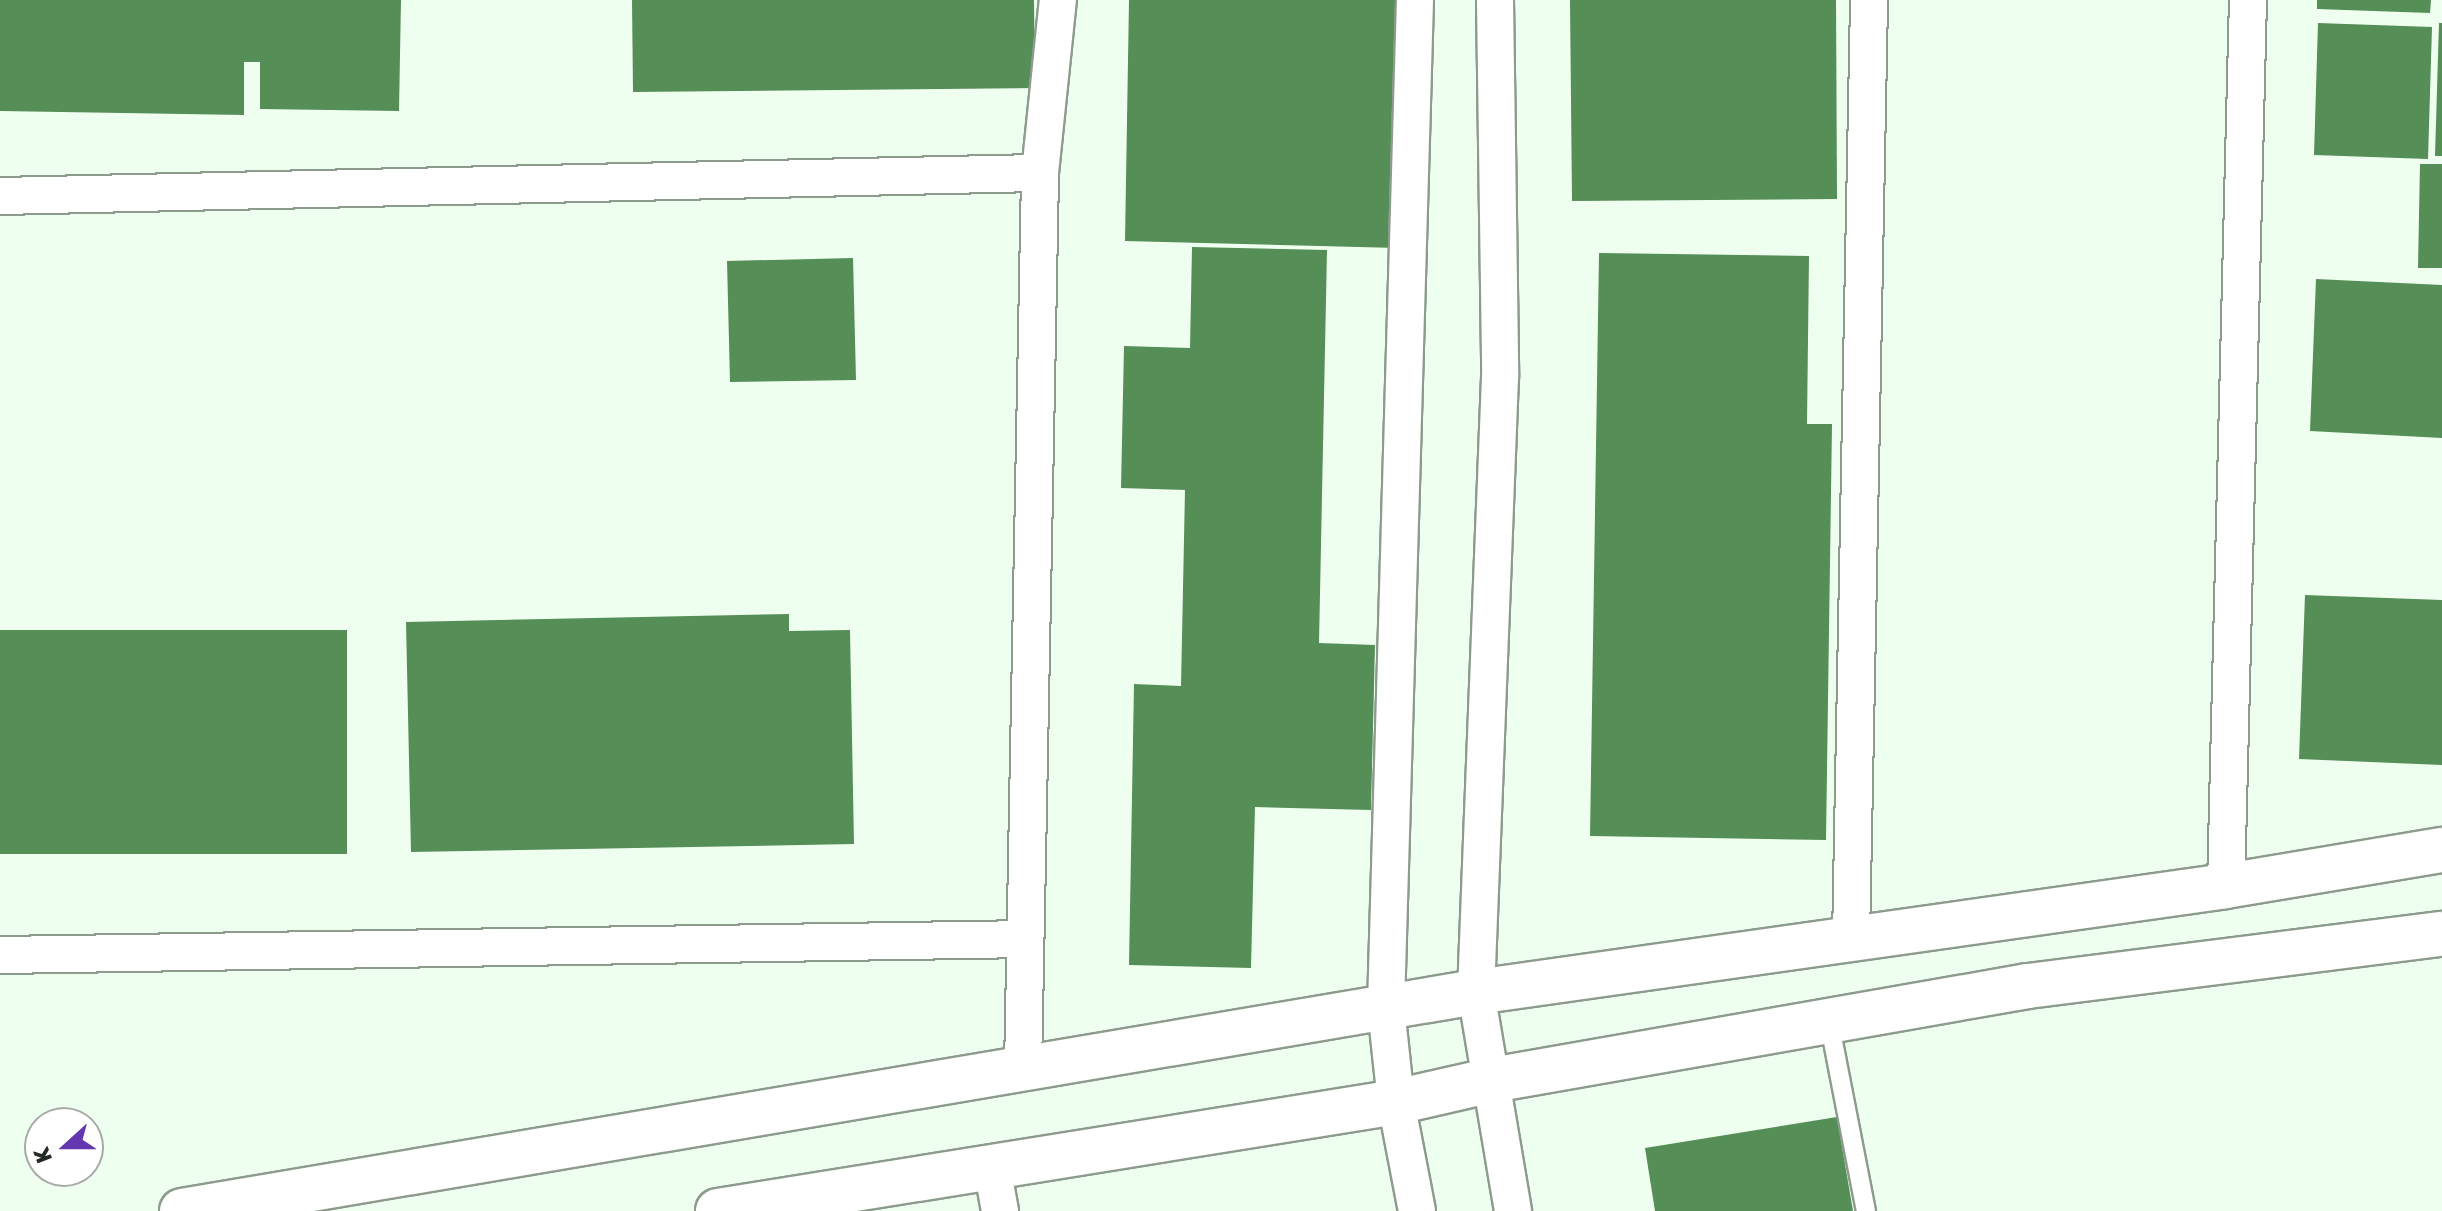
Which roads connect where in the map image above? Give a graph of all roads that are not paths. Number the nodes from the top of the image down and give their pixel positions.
1 (1058, 0) edge
2 (1415, 0) edge
3 (1495, 0) edge
4 (1869, 0) edge
5 (2248, 0) edge
6 (1040, 173) junction
7 (0, 196) edge
8 (2442, 850) edge
9 (2226, 886) junction
10 (2442, 934) edge
11 (1025, 939) junction
12 (1851, 939) junction
13 (0, 955) edge
14 (1476, 992) junction
15 (1386, 1008) junction
16 (1829, 1021) junction
17 (1023, 1069) junction
18 (1492, 1080) junction
19 (1396, 1102) junction
20 (992, 1167) junction
21 (182, 1211) edge
22 (718, 1211) edge
23 (1000, 1211) edge
24 (1417, 1211) edge
25 (1513, 1211) edge
26 (1866, 1211) edge

1 - 6 street
2 - 15 street
3 - 14 street
4 - 12 street
5 - 9 street
6 - 7 street
6 - 11 street
8 - 9 main road
9 - 12 main road
10 - 16 main road
11 - 13 street
11 - 17 street
12 - 14 main road
14 - 15 main road
14 - 18 street
15 - 17 main road
15 - 19 street
16 - 18 main road
16 - 26 lane
17 - 21 main road
18 - 19 main road
18 - 25 street
19 - 20 main road
19 - 24 street
20 - 22 main road
20 - 23 street

